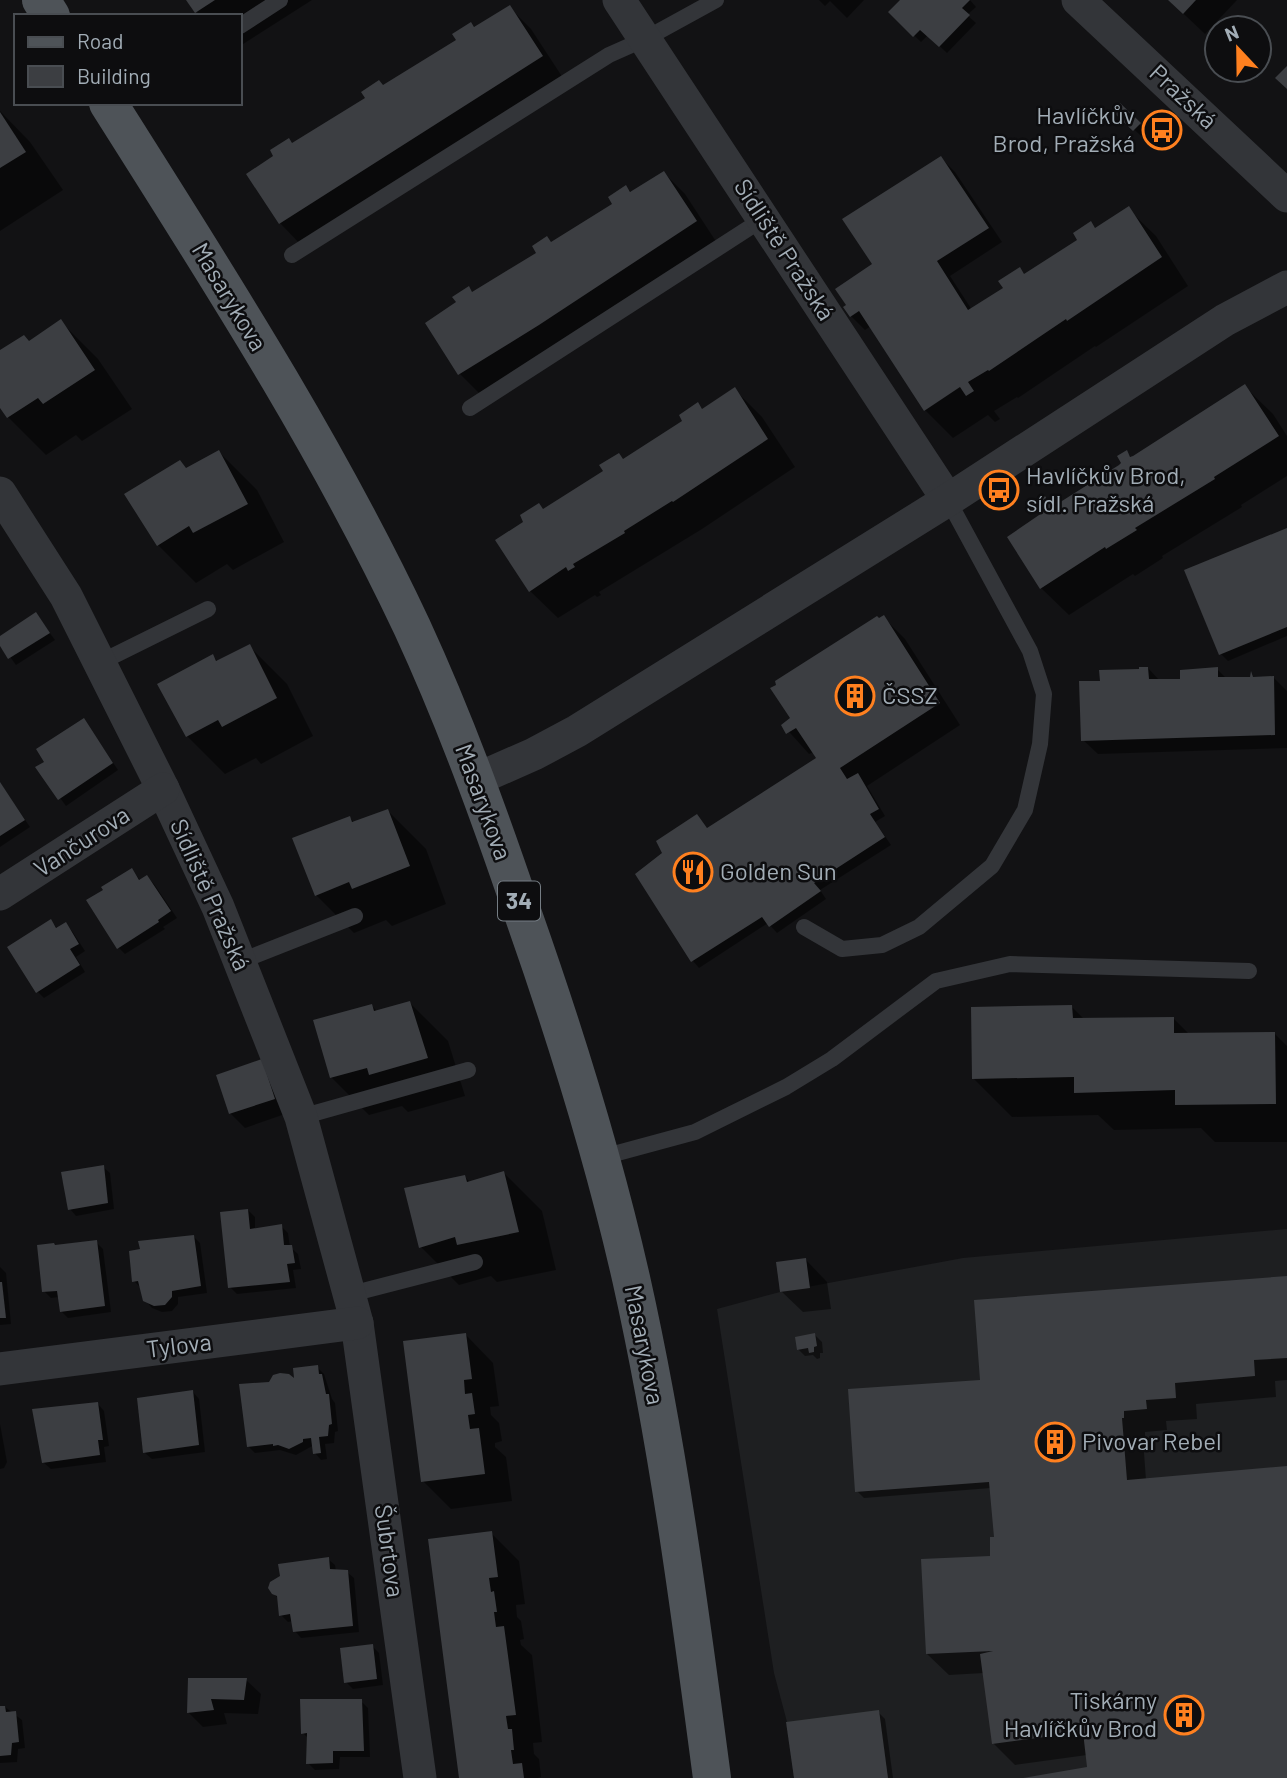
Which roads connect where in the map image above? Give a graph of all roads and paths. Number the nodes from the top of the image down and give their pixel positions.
1 (280, 0) edge
2 (619, 0) edge
3 (716, 0) edge
4 (1079, 0) edge
5 (242, 25) edge
6 (645, 39) junction
7 (109, 105) edge
8 (1287, 195) edge
9 (763, 219) junction
10 (292, 255) dead end
11 (1287, 287) edge
12 (470, 408) dead end
13 (0, 493) edge
14 (948, 500) junction
15 (208, 609) dead end
16 (99, 663) junction
17 (475, 780) junction
18 (163, 789) junction
19 (0, 894) edge
20 (355, 916) dead end
21 (804, 927) dead end
22 (241, 961) junction
23 (1249, 971) dead end
24 (468, 1070) dead end
25 (301, 1117) junction
26 (599, 1158) junction
27 (475, 1262) dead end
28 (354, 1309) junction
29 (0, 1369) edge
30 (420, 1778) edge
31 (712, 1778) edge

1 - 5 lane
2 - 6 street, Sídliště Pražská
3 - 6 lane
4 - 8 street, Pražská
6 - 9 street, Sídliště Pražská
6 - 10 lane
7 - 17 main road, Masarykova / 34
9 - 12 lane
9 - 14 street, Sídliště Pražská
11 - 14 street
13 - 16 street, Sídliště Pražská
14 - 17 street
14 - 21 lane
15 - 16 lane
16 - 18 street, Sídliště Pražská
17 - 26 main road, Masarykova / 34
18 - 19 street, Vančurova
18 - 22 street, Sídliště Pražská
20 - 22 lane
22 - 25 street, Sídliště Pražská
23 - 26 lane
24 - 25 lane
25 - 28 street, Sídliště Pražská
26 - 31 main road, Masarykova / 34
27 - 28 lane
28 - 29 street, Tylova
28 - 30 street, Šubrtova

